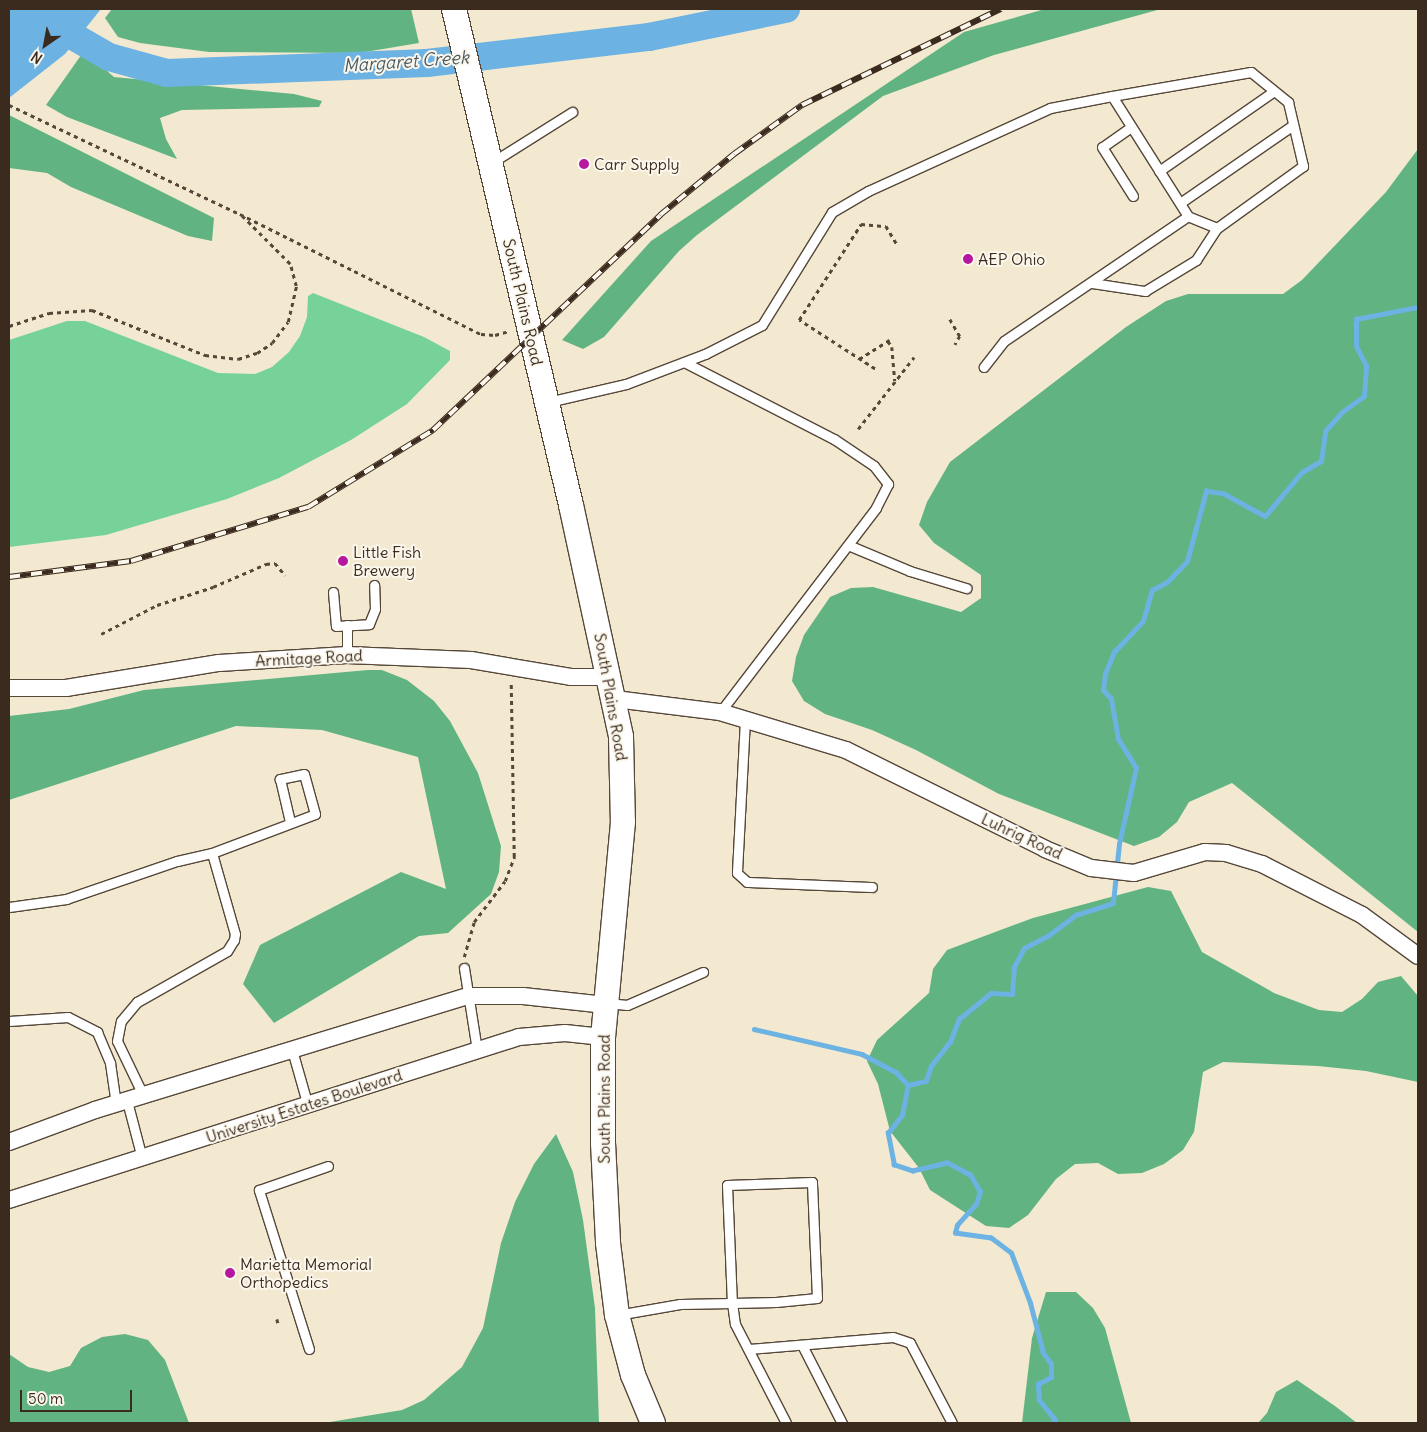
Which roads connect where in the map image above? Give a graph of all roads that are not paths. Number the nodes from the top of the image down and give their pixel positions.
1 (454, 9) edge
2 (1274, 91) junction
3 (1112, 96) junction
4 (572, 112) dead end
5 (1293, 124) junction
6 (1131, 127) junction
7 (491, 163) junction
8 (1159, 171) junction
9 (1133, 196) dead end
10 (1180, 203) junction
11 (1188, 216) junction
12 (1217, 228) junction
13 (1092, 283) junction
14 (684, 362) junction
15 (984, 367) dead end
16 (546, 403) junction
17 (848, 545) junction
18 (374, 585) dead end
19 (966, 588) dead end
20 (333, 592) dead end
21 (347, 625) junction
22 (347, 655) junction
23 (9, 688) edge
24 (612, 688) junction
25 (720, 712) junction
26 (744, 719) junction
27 (290, 822) junction
28 (212, 853) junction
29 (872, 887) dead end
30 (9, 907) edge
31 (1418, 956) edge
32 (464, 968) road end
33 (703, 972) dead end
34 (469, 996) junction
35 (606, 1004) junction
36 (9, 1021) edge
37 (604, 1037) junction
38 (292, 1050) junction
39 (477, 1050) junction
40 (144, 1097) junction
41 (121, 1102) junction
42 (308, 1106) junction
43 (9, 1142) edge
44 (142, 1158) junction
45 (328, 1166) dead end
46 (9, 1200) edge
47 (732, 1303) junction
48 (617, 1315) junction
49 (802, 1345) junction
50 (309, 1349) dead end
51 (748, 1349) junction
52 (654, 1423) edge
53 (786, 1423) edge
54 (842, 1423) edge
55 (952, 1423) edge

1 - 7 main road, South Plains Road
2 - 3 lane
2 - 5 lane
2 - 8 lane
3 - 6 lane
3 - 14 lane
4 - 7 lane
5 - 10 lane
5 - 12 lane
6 - 8 lane
6 - 9 lane
7 - 16 main road, South Plains Road
8 - 10 lane
10 - 11 lane
11 - 12 lane
11 - 13 lane
12 - 13 lane
13 - 15 lane
14 - 16 lane
14 - 17 lane
16 - 24 main road, South Plains Road
17 - 19 lane
17 - 25 lane
18 - 21 lane
20 - 21 lane
21 - 22 lane
22 - 23 street, Armitage Road
22 - 24 street, Armitage Road
24 - 25 street, Luhrig Road
24 - 35 main road, South Plains Road
25 - 26 street, Luhrig Road
26 - 29 lane
26 - 31 street, Luhrig Road
27 - 27 lane
27 - 28 lane
28 - 30 lane
28 - 40 lane
32 - 34 lane
33 - 35 lane
34 - 35 street
34 - 38 street
34 - 39 lane
35 - 37 main road, South Plains Road
36 - 41 lane
37 - 39 street, University Estates Boulevard
37 - 48 main road, South Plains Road
38 - 40 street
38 - 42 lane
39 - 42 street, University Estates Boulevard
40 - 41 street
41 - 43 street
41 - 44 lane
42 - 44 street, University Estates Boulevard
44 - 46 street, University Estates Boulevard
45 - 50 lane
47 - 47 lane
47 - 48 lane
47 - 51 lane
48 - 52 main road, South Plains Road
49 - 51 lane
49 - 54 lane
49 - 55 lane
51 - 53 lane

